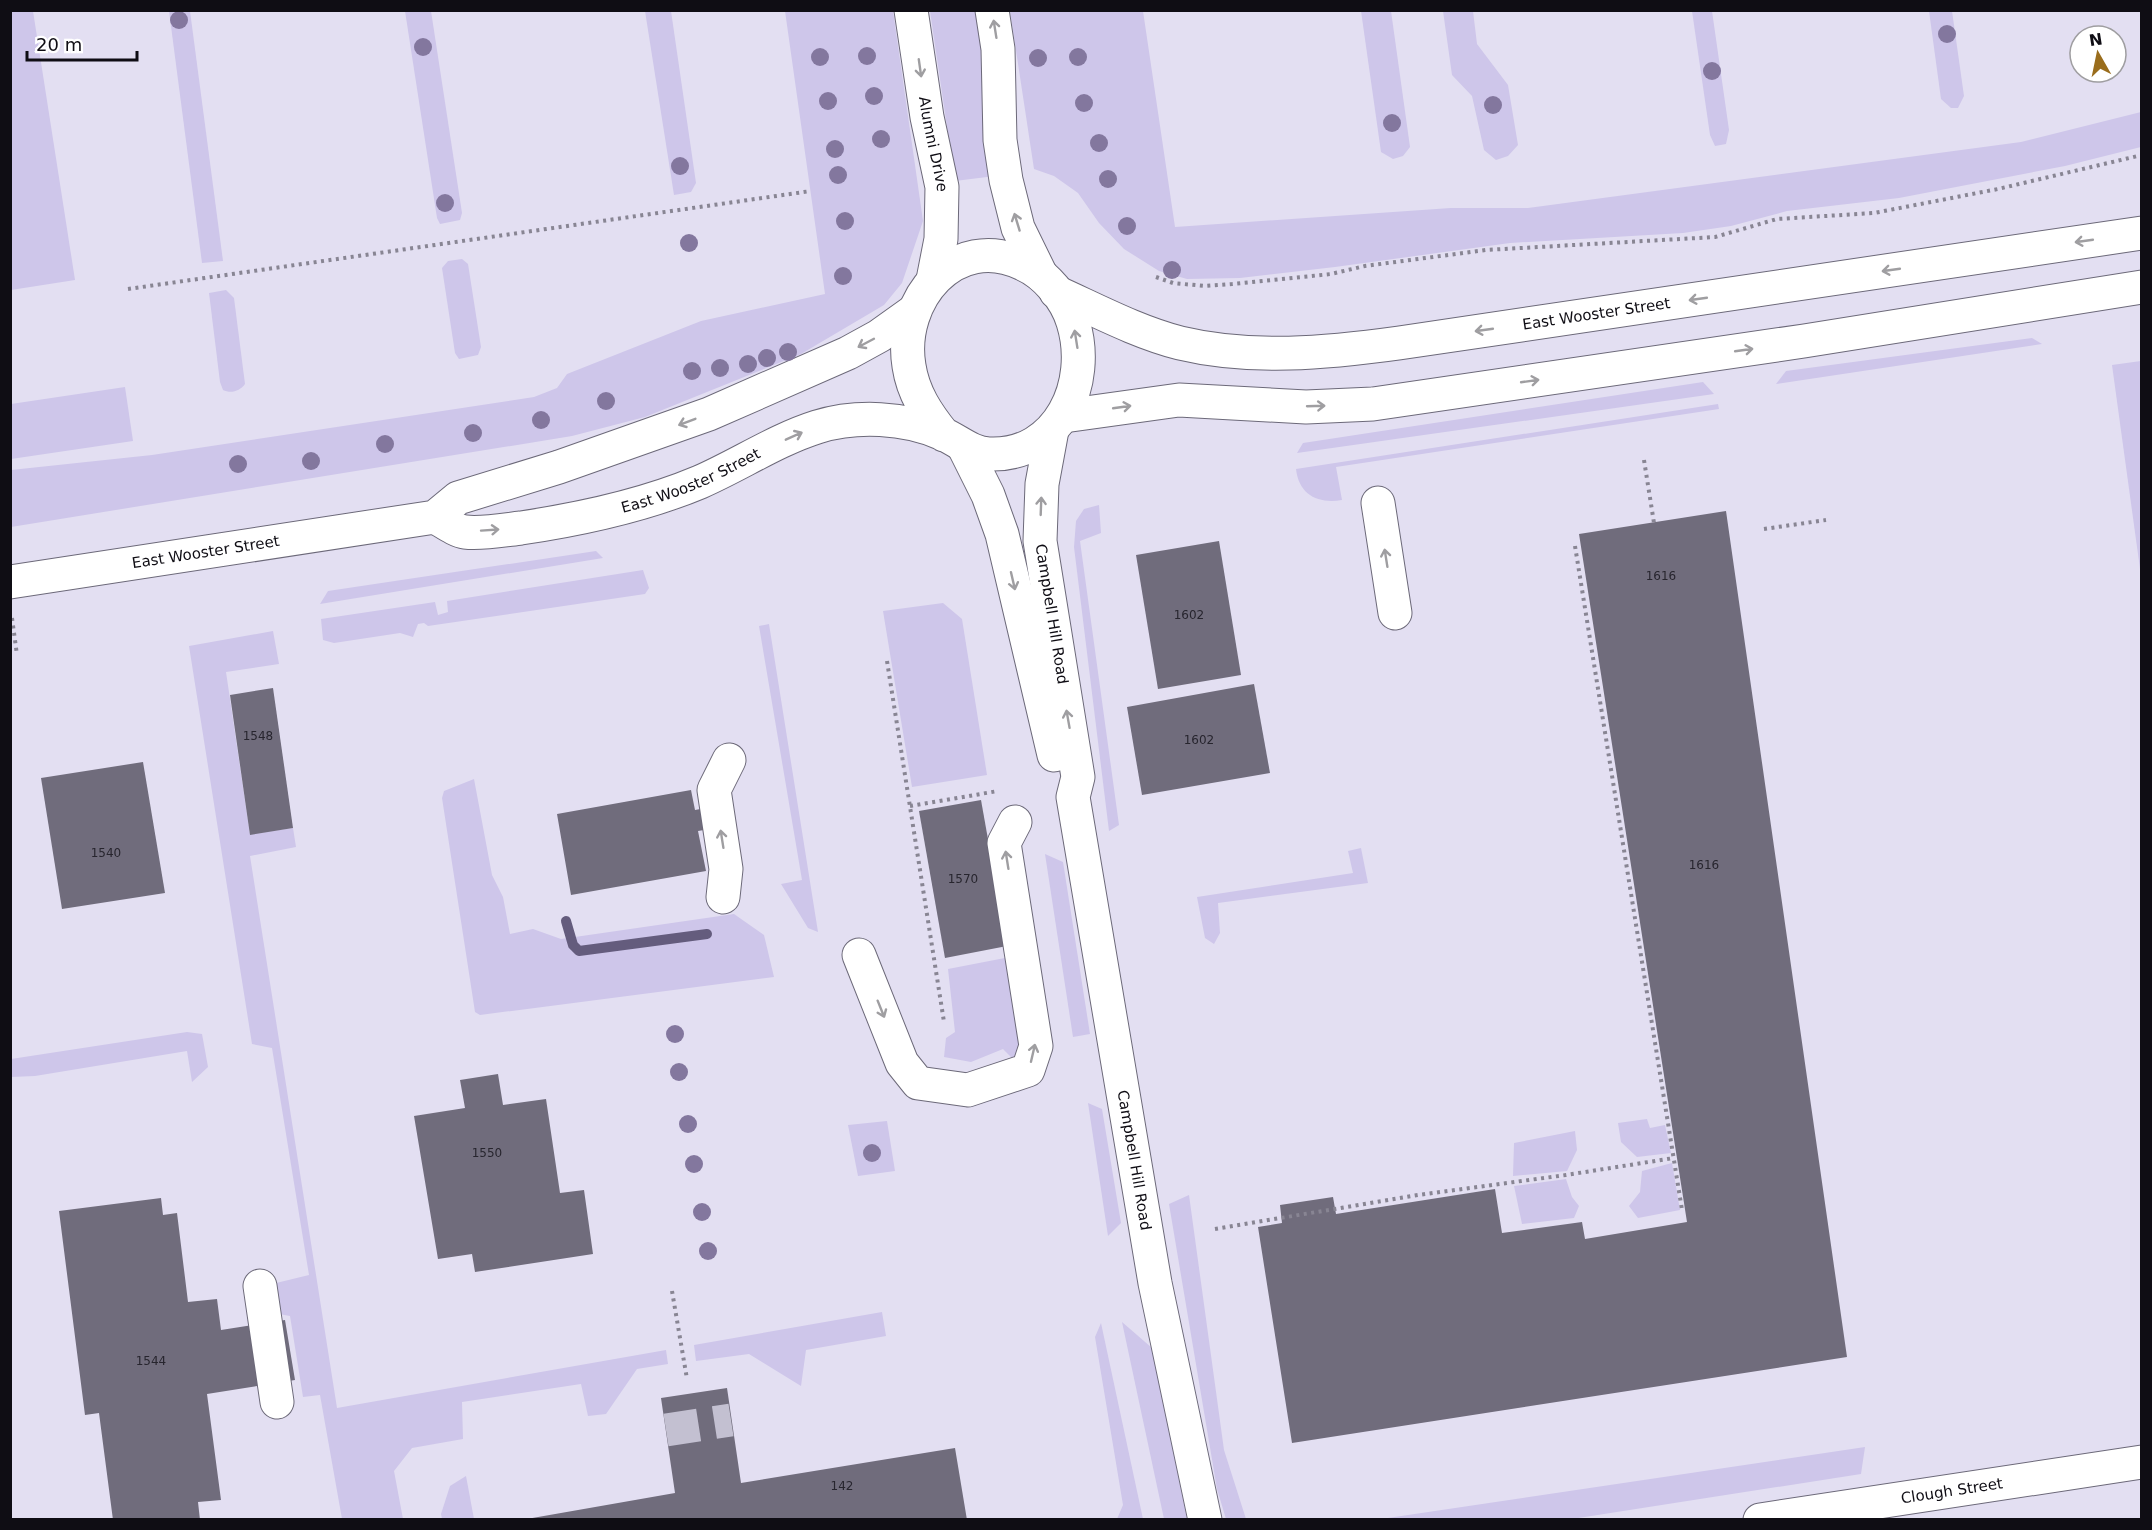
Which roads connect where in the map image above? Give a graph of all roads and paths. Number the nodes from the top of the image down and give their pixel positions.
1 (911, 10) edge
2 (992, 10) edge
3 (2142, 155) edge
4 (811, 191) dead end
5 (2142, 233) edge
6 (1156, 277) dead end
7 (933, 280) junction
8 (1049, 284) junction
9 (2142, 286) edge
10 (128, 289) dead end
11 (914, 311) junction
12 (1058, 423) junction
13 (954, 441) junction
14 (1644, 460) dead end
15 (1378, 503) dead end
16 (435, 517) junction
17 (1826, 520) dead end
18 (1654, 523) dead end
19 (1764, 529) dead end
20 (1575, 546) dead end
21 (10, 582) edge
22 (1395, 613) dead end
23 (12, 618) edge
24 (17, 655) dead end
25 (887, 661) dead end
26 (729, 760) dead end
27 (1009, 789) dead end
28 (1073, 797) junction
29 (910, 806) junction
30 (1015, 822) dead end
31 (723, 897) dead end
32 (860, 955) dead end
33 (944, 1022) dead end
34 (1674, 1158) junction
35 (1682, 1210) dead end
36 (1215, 1229) dead end
37 (260, 1286) dead end
38 (672, 1291) dead end
39 (687, 1379) dead end
40 (277, 1402) dead end
41 (2142, 1462) edge
42 (1205, 1520) edge
43 (1760, 1520) edge

1 -> 7 main road, Alumni Drive
8 -> 2 main road
3 - 6 path
4 - 10 path
5 -> 8 main road, East Wooster Street
7 - 8 main road, East Wooster Street
7 - 11 main road, East Wooster Street
12 -> 8 main road
12 -> 9 main road, East Wooster Street
11 - 13 main road, East Wooster Street
11 -> 16 main road, East Wooster Street
12 - 13 main road, East Wooster Street
28 -> 12 main road, Campbell Hill Road
16 -> 13 main road, East Wooster Street
13 -> 28 main road, Campbell Hill Road
14 - 18 path
22 -> 15 main road
16 - 21 main road, East Wooster Street
17 - 19 path
20 - 34 path
23 - 24 path
25 - 29 path
31 -> 26 main road
27 - 29 path
28 - 42 main road, Campbell Hill Road
29 - 33 path
32 -> 30 main road
34 - 35 path
34 - 36 path
37 - 40 main road
38 - 39 path
41 - 43 main road, Clough Street

